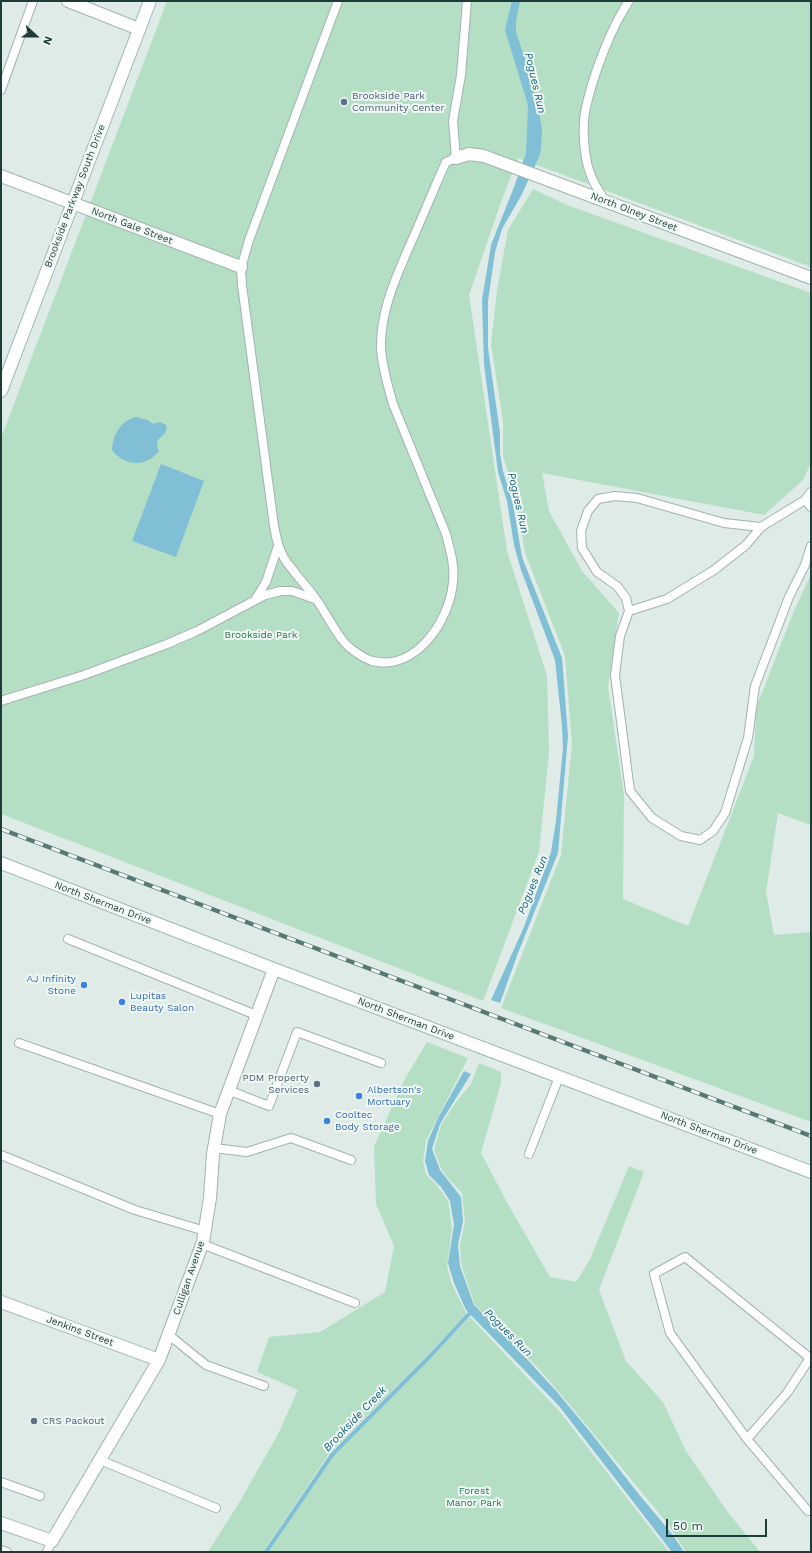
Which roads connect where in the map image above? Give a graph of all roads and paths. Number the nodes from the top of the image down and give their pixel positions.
1 (33, 1) edge
2 (68, 1) edge
3 (150, 1) edge
4 (338, 1) edge
5 (467, 1) edge
6 (629, 1) edge
7 (139, 29) junction
8 (2, 84) edge
9 (456, 158) junction
10 (1, 176) edge
11 (606, 202) junction
12 (73, 203) junction
13 (241, 267) junction
14 (811, 278) edge
15 (4, 375) edge
16 (1, 391) edge
17 (811, 492) edge
18 (805, 500) junction
19 (811, 507) edge
20 (761, 527) junction
21 (278, 546) junction
22 (811, 546) edge
23 (255, 599) junction
24 (316, 599) junction
25 (629, 611) junction
26 (1, 701) edge
27 (1, 863) edge
28 (68, 939) dead end
29 (274, 969) junction
30 (256, 1015) junction
31 (19, 1043) dead end
32 (381, 1063) dead end
33 (559, 1077) junction
34 (228, 1090) junction
35 (220, 1114) junction
36 (214, 1148) junction
37 (530, 1154) dead end
38 (1, 1155) edge
39 (351, 1160) dead end
40 (811, 1172) edge
41 (205, 1231) junction
42 (202, 1244) junction
43 (1, 1302) edge
44 (355, 1303) dead end
45 (169, 1335) junction
46 (811, 1358) edge
47 (159, 1360) junction
48 (264, 1386) dead end
49 (747, 1439) junction
50 (100, 1460) junction
51 (1, 1482) edge
52 (40, 1496) dead end
53 (216, 1508) dead end
54 (808, 1511) dead end
55 (1, 1523) edge
56 (49, 1547) edge
57 (1, 1550) edge
58 (7, 1552) edge

1 - 8 lane
2 - 7 street
3 - 7 street, Brookside Parkway South Drive
4 - 13 lane
5 - 9 lane
6 - 11 lane
7 - 12 street, Brookside Parkway South Drive
9 - 11 street, North Olney Street
9 - 24 lane
10 - 12 street, North Gale Street
11 - 14 street, North Olney Street
12 - 13 street, North Gale Street
12 - 15 street, Brookside Parkway South Drive
13 - 21 lane
15 - 16 street, Brookside Parkway South Drive
17 - 18 lane
18 - 19 lane
18 - 20 lane
20 - 25 lane
20 - 25 lane
21 - 23 lane
21 - 24 lane
22 - 25 lane
23 - 24 lane
23 - 26 lane
27 - 29 street, North Sherman Drive
28 - 30 lane
29 - 30 street, Culligan Avenue
29 - 33 street, North Sherman Drive
30 - 34 street, Culligan Avenue
31 - 35 lane
32 - 34 lane
33 - 37 lane
33 - 40 street, North Sherman Drive
34 - 35 street, Culligan Avenue
35 - 36 street, Culligan Avenue
36 - 39 lane
36 - 41 street, Culligan Avenue
38 - 41 lane
41 - 42 street, Culligan Avenue
42 - 44 lane
42 - 45 street, Culligan Avenue
43 - 47 street, Jenkins Street
45 - 47 street, Culligan Avenue
45 - 48 lane
46 - 49 lane
46 - 49 lane
47 - 50 street, Culligan Avenue
49 - 54 lane
50 - 53 lane
50 - 56 street, Culligan Avenue
51 - 52 lane
55 - 56 street
57 - 58 lane

